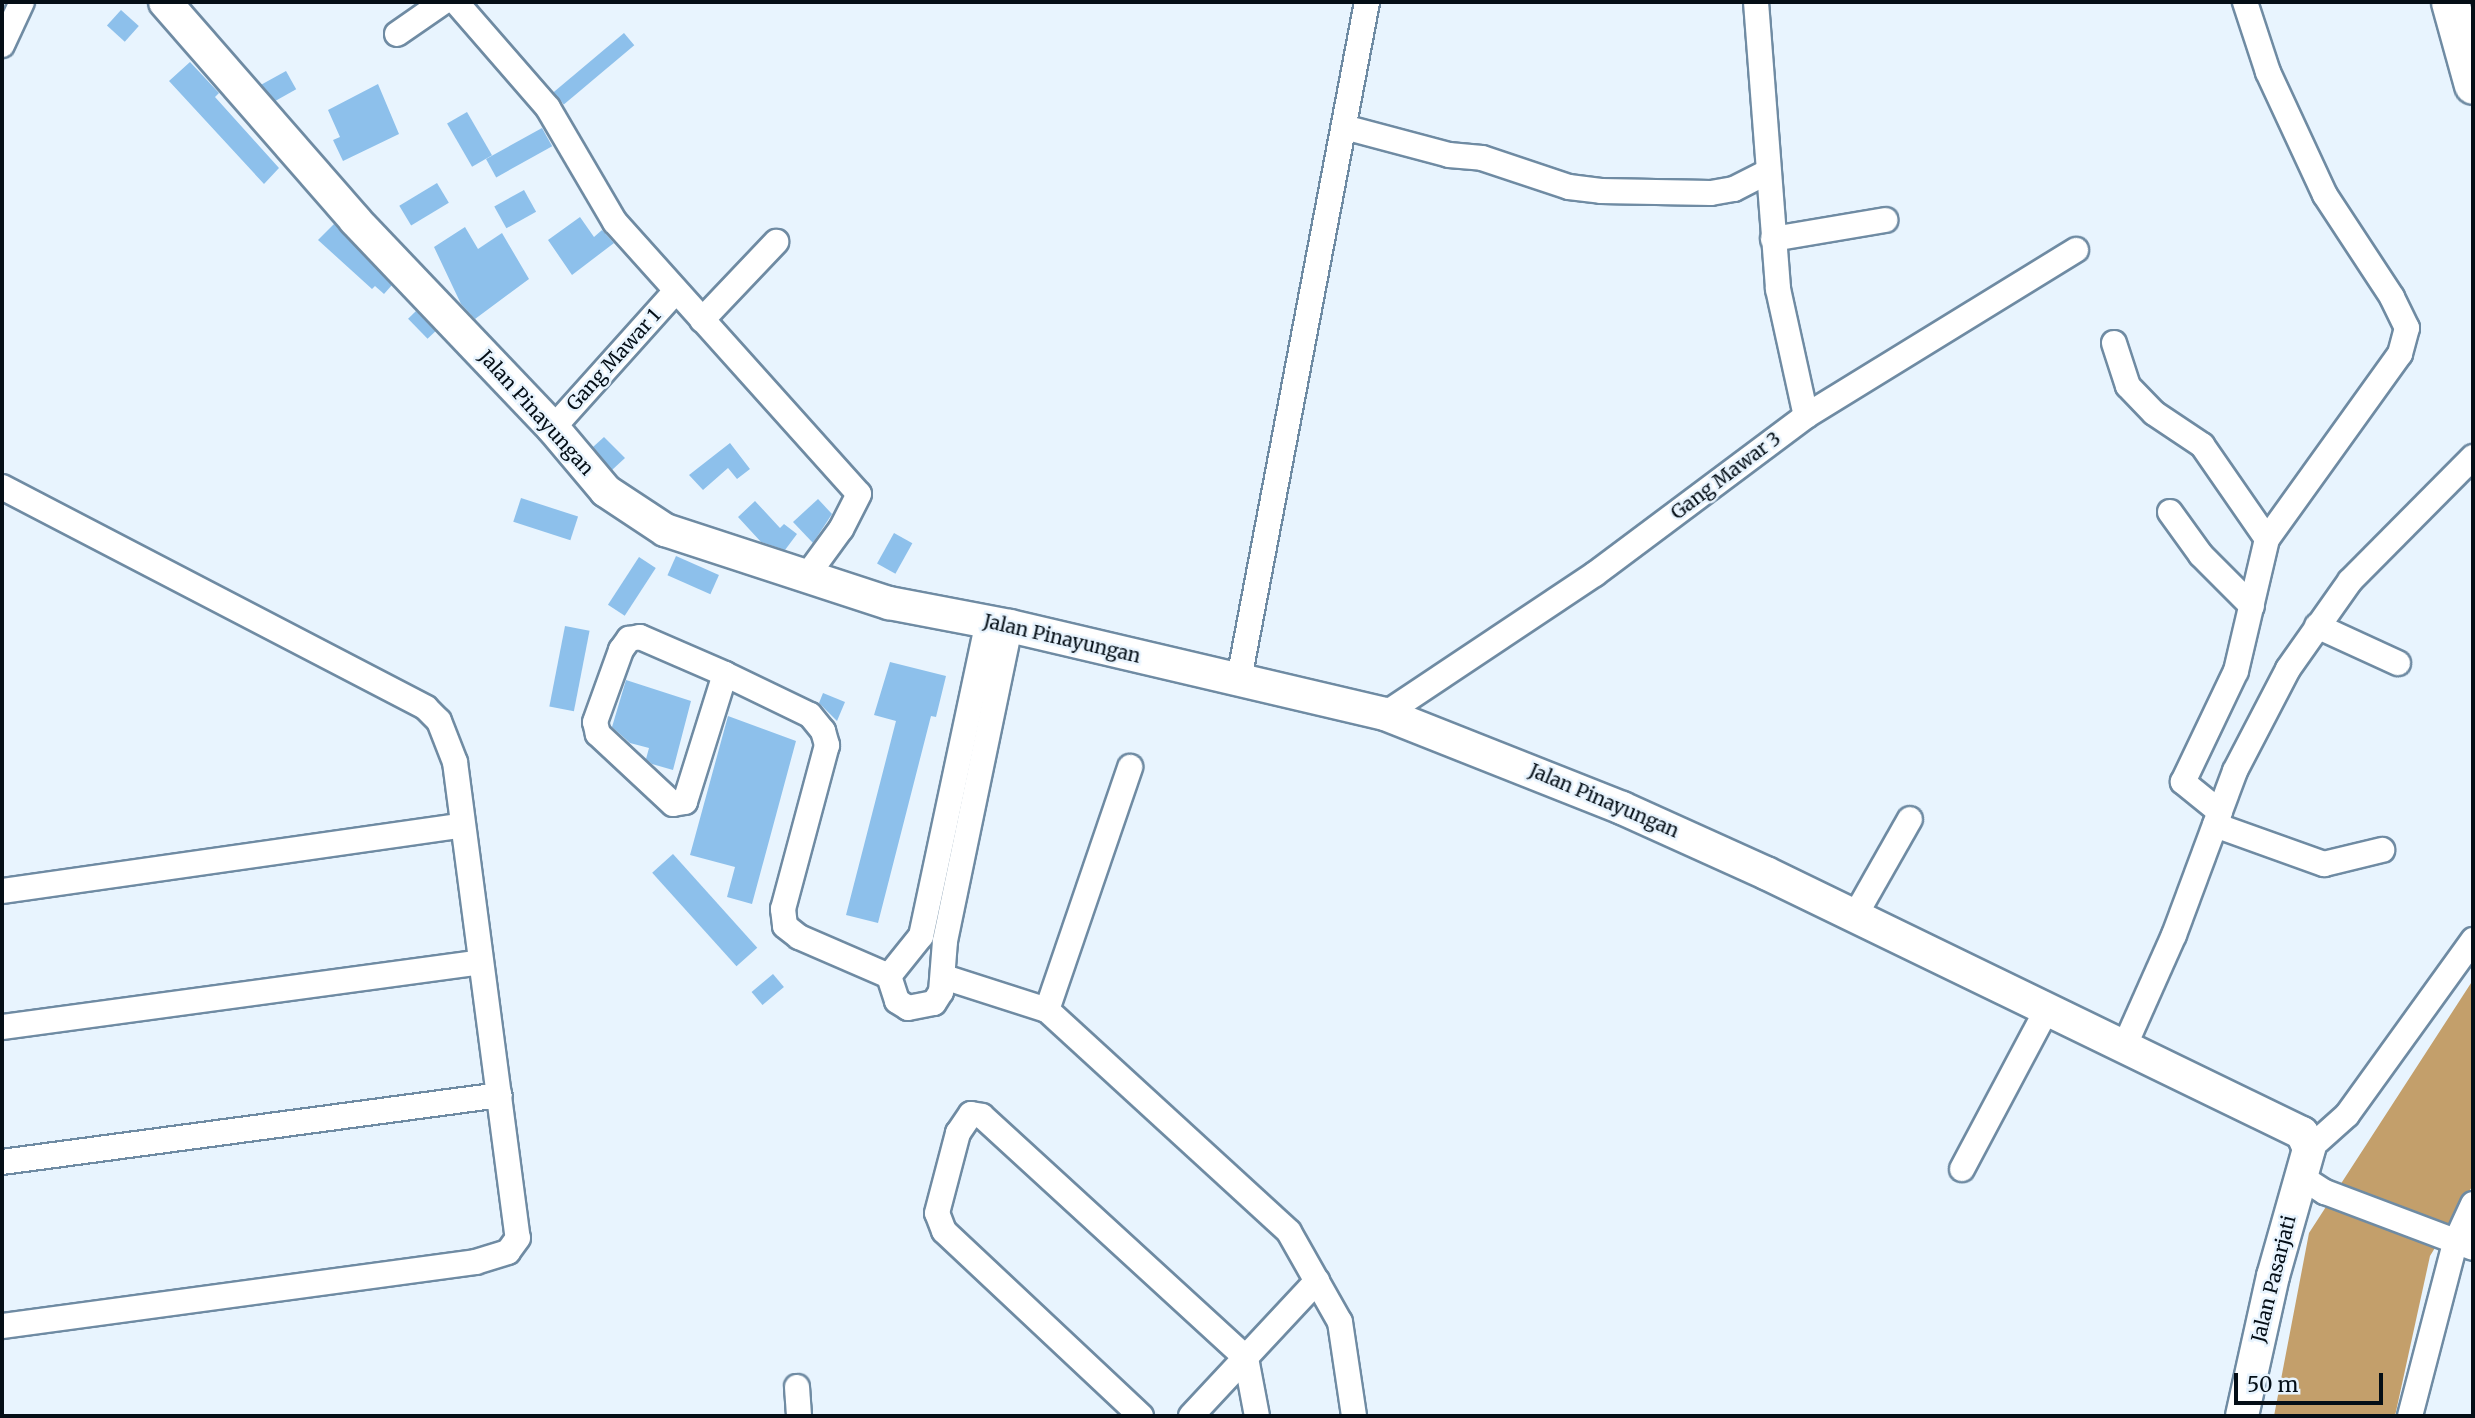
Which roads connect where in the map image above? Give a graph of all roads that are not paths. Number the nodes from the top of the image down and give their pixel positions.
1 (22, 2) edge
2 (165, 2) edge
3 (443, 2) edge
4 (456, 2) edge
5 (1367, 2) edge
6 (1755, 2) edge
7 (2245, 2) edge
8 (2450, 2) edge
9 (397, 34) dead end
10 (2, 45) edge
11 (2473, 85) edge
12 (1344, 127) junction
13 (1766, 173) junction
14 (1885, 220) dead end
15 (1773, 239) junction
16 (776, 242) dead end
17 (2076, 250) dead end
18 (675, 292) junction
19 (702, 320) junction
20 (2114, 343) dead end
21 (1806, 416) junction
22 (553, 428) junction
23 (2473, 457) edge
24 (2, 487) edge
25 (2170, 512) dead end
26 (2267, 539) junction
27 (806, 577) junction
28 (2252, 606) junction
29 (999, 623) junction
30 (2318, 626) junction
31 (2398, 663) dead end
32 (725, 674) junction
33 (1239, 679) junction
34 (1385, 714) junction
35 (1130, 767) dead end
36 (1910, 819) dead end
37 (2217, 819) junction
38 (461, 826) junction
39 (2382, 850) dead end
40 (2, 891) edge
41 (1856, 914) junction
42 (936, 924) junction
43 (2473, 940) edge
44 (481, 962) junction
45 (889, 976) junction
46 (944, 977) junction
47 (2048, 1007) junction
48 (1047, 1010) junction
49 (2, 1027) edge
50 (2125, 1045) junction
51 (500, 1096) junction
52 (2, 1162) edge
53 (2311, 1165) junction
54 (1962, 1169) dead end
55 (2473, 1204) edge
56 (2455, 1243) edge
57 (1317, 1280) junction
58 (2, 1326) edge
59 (1246, 1357) junction
60 (797, 1388) dead end
61 (799, 1416) edge
62 (1141, 1416) edge
63 (1191, 1416) edge
64 (1257, 1416) edge
65 (1354, 1416) edge
66 (2242, 1416) edge
67 (2410, 1416) edge

1 - 10 street
2 - 22 main road, Jalan Pinayungan
3 - 9 street
4 - 18 street
5 - 12 street
6 - 13 street
7 - 26 street
8 - 11 highway
12 - 13 street
12 - 33 street
13 - 15 street
14 - 15 street
15 - 21 street
16 - 19 street
17 - 21 street, Gang Mawar 3
18 - 19 street
18 - 22 street, Gang Mawar 1
19 - 27 street
20 - 26 street
21 - 34 street, Gang Mawar 3
22 - 27 main road, Jalan Pinayungan
23 - 30 street
24 - 38 street
25 - 28 street
26 - 28 street
27 - 29 main road, Jalan Pinayungan
28 - 37 street
29 - 33 main road, Jalan Pinayungan
29 - 42 street
30 - 31 street
30 - 37 street
32 - 32 street
32 - 45 street
33 - 34 main road, Jalan Pinayungan
34 - 41 main road, Jalan Pinayungan
35 - 48 street
36 - 41 street
37 - 39 street
37 - 50 street
38 - 40 street
38 - 44 street
41 - 47 main road, Jalan Pinayungan
42 - 45 street
42 - 46 street
43 - 53 street
44 - 49 street
44 - 51 street
45 - 46 street
46 - 48 street
47 - 50 main road, Jalan Pinayungan
47 - 54 street
48 - 57 street
50 - 53 main road, Jalan Pinayungan
51 - 52 street
51 - 58 street
53 - 56 street
53 - 66 main road, Jalan Pasarjati
55 - 56 street
56 - 67 street
57 - 59 street
57 - 65 street
59 - 62 street
59 - 63 street
59 - 64 street
60 - 61 street

